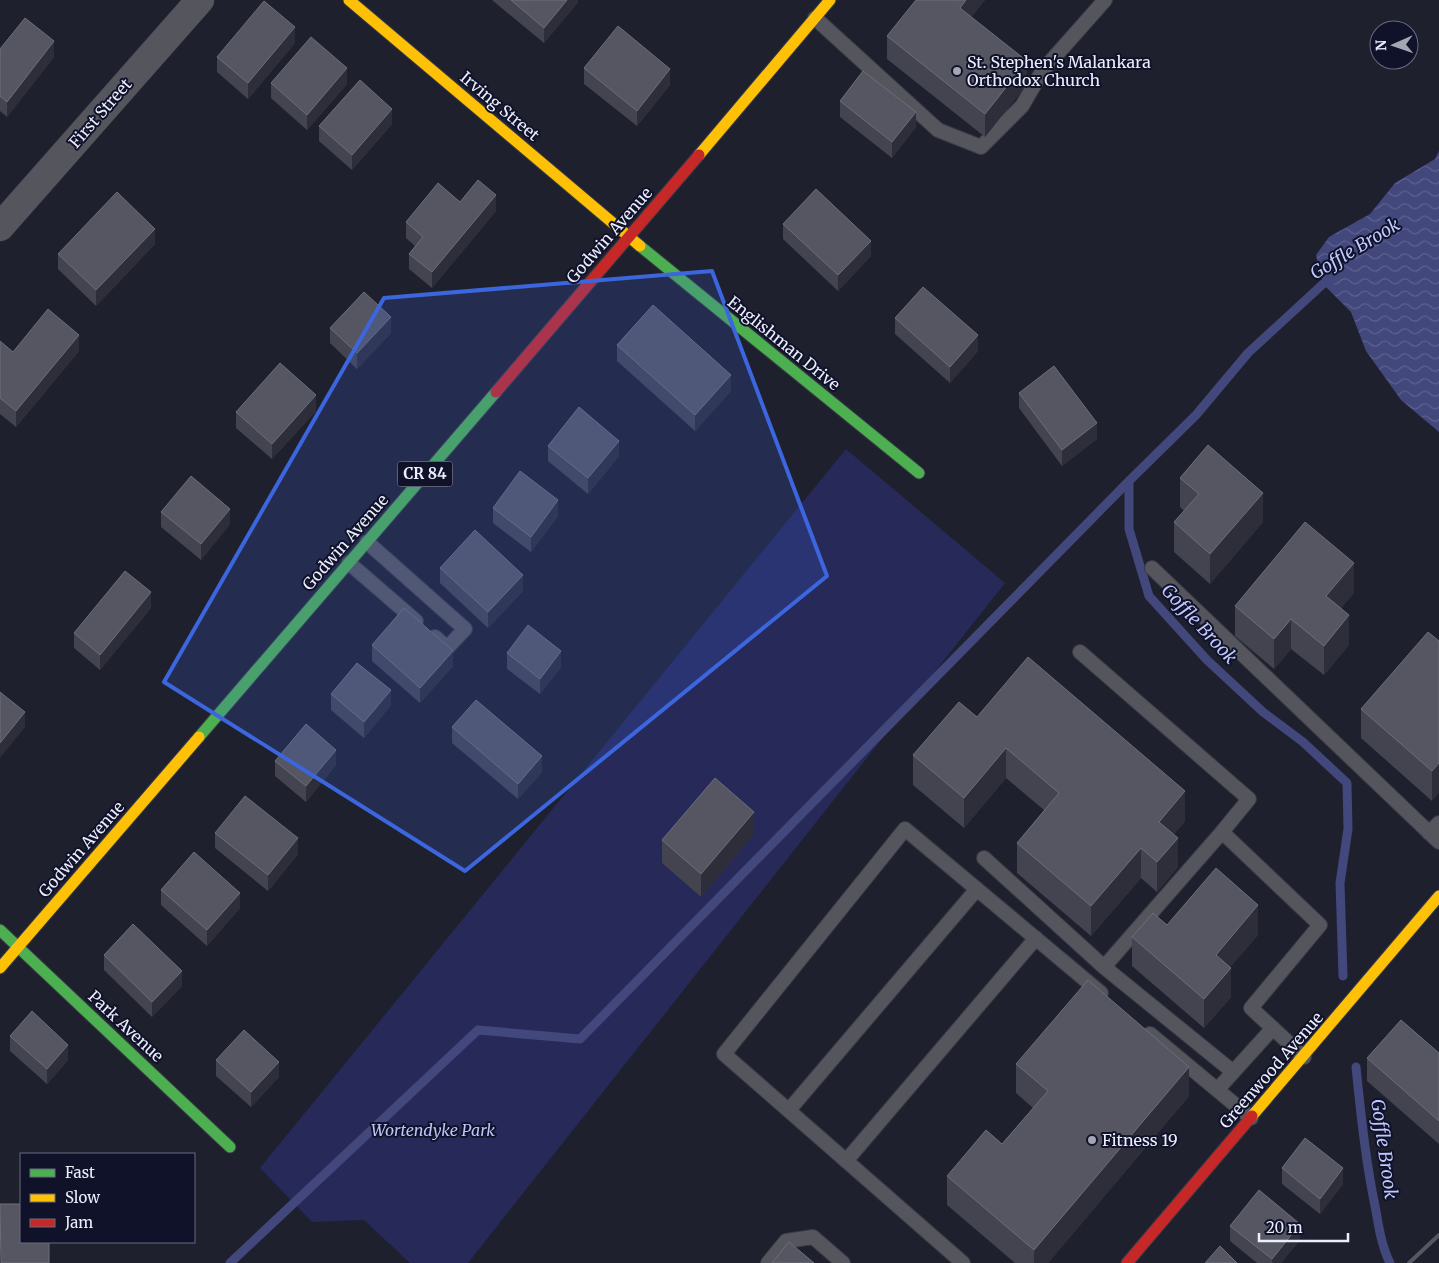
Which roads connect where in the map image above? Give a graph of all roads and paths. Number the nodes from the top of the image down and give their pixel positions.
1 (200, 0) edge
2 (349, 0) edge
3 (830, 0) edge
4 (1105, 0) edge
5 (815, 18) junction
6 (0, 227) edge
7 (629, 237) junction
8 (919, 473) dead end
9 (367, 542) junction
10 (349, 563) junction
11 (1152, 568) dead end
12 (1080, 652) dead end
13 (1222, 832) junction
14 (1436, 833) edge
15 (984, 858) dead end
16 (977, 889) junction
17 (1439, 896) edge
18 (0, 930) edge
19 (1036, 938) junction
20 (18, 946) junction
21 (1104, 967) junction
22 (0, 968) edge
23 (1111, 1001) edge
24 (1142, 1027) edge
25 (1273, 1028) junction
26 (1304, 1057) junction
27 (1232, 1071) junction
28 (1217, 1090) junction
29 (788, 1110) junction
30 (1251, 1118) junction
31 (230, 1146) dead end
32 (846, 1161) junction
33 (768, 1263) edge
34 (842, 1263) edge
35 (963, 1263) edge
36 (1127, 1263) edge

1 - 6 street, First Street
2 - 7 street, Irving Street
3 - 5 street, Godwin Avenue / CR 84
4 - 5 lane
5 - 7 street, Godwin Avenue / CR 84
7 - 8 street, Englishman Drive
7 - 9 street, Godwin Avenue / CR 84
9 - 10 street, Godwin Avenue / CR 84
9 - 10 lane
10 - 20 street, Godwin Avenue / CR 84
11 - 14 lane
12 - 13 lane
13 - 21 lane
13 - 25 lane
15 - 21 lane
16 - 19 lane
16 - 29 lane
16 - 29 lane
17 - 26 street, Greenwood Avenue
18 - 20 street, Park Avenue
19 - 23 lane
19 - 32 lane
20 - 22 street, Godwin Avenue / CR 84
20 - 31 street, Park Avenue
21 - 27 lane
24 - 28 lane
25 - 26 lane
25 - 27 lane
26 - 30 street, Greenwood Avenue
27 - 28 lane
28 - 30 lane
29 - 32 lane
30 - 36 street, Greenwood Avenue
32 - 35 lane
33 - 34 lane

